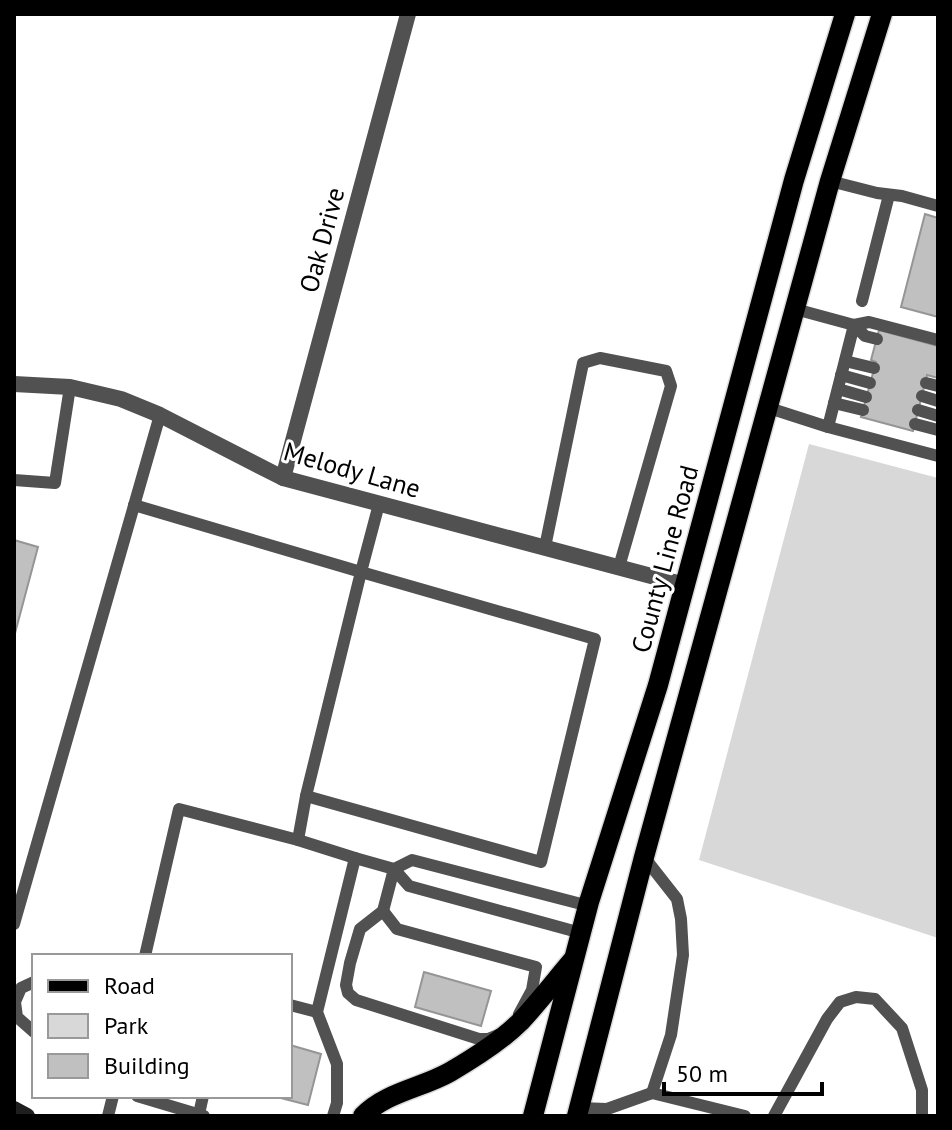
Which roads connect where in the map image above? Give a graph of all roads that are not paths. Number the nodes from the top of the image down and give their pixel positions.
1 (408, 14) edge
2 (845, 14) edge
3 (882, 14) edge
4 (830, 181) junction
5 (889, 195) junction
6 (938, 206) edge
7 (862, 301) dead end
8 (795, 309) junction
9 (854, 325) junction
10 (877, 339) dead end
11 (938, 340) edge
12 (845, 361) junction
13 (874, 368) dead end
14 (841, 375) junction
15 (870, 383) dead end
16 (14, 384) edge
17 (70, 387) junction
18 (838, 389) junction
19 (922, 396) dead end
20 (866, 397) dead end
21 (938, 401) edge
22 (834, 403) junction
23 (769, 408) junction
24 (863, 410) dead end
25 (918, 410) dead end
26 (160, 415) junction
27 (938, 416) edge
28 (915, 424) dead end
29 (828, 427) junction
30 (938, 430) edge
31 (938, 456) edge
32 (283, 478) junction
33 (14, 480) edge
34 (379, 504) junction
35 (134, 505) junction
36 (545, 547) junction
37 (619, 567) junction
38 (361, 572) junction
39 (685, 585) junction
40 (306, 796) junction
41 (298, 840) junction
42 (644, 857) junction
43 (355, 858) junction
44 (394, 869) junction
45 (589, 906) junction
46 (383, 911) junction
47 (14, 924) edge
48 (581, 933) junction
49 (145, 954) edge
50 (575, 958) junction
51 (32, 983) edge
52 (292, 1006) edge
53 (317, 1012) junction
54 (32, 1030) edge
55 (652, 1093) junction
56 (144, 1098) edge
57 (14, 1109) edge
58 (578, 1112) edge
59 (201, 1115) edge
60 (27, 1116) edge
61 (333, 1116) edge
62 (363, 1116) edge
63 (533, 1116) edge
64 (745, 1116) edge
65 (774, 1116) edge
66 (922, 1116) edge

1 - 32 street, Oak Drive
2 - 39 main road, County Line Road
3 - 4 main road
4 - 5 lane
4 - 8 main road
5 - 6 lane
5 - 7 lane
8 - 9 lane
8 - 23 main road
9 - 10 lane
9 - 11 lane
9 - 12 lane
12 - 13 lane
12 - 14 lane
14 - 15 lane
14 - 18 lane
16 - 17 street, Melody Lane
17 - 26 street, Melody Lane
17 - 33 lane
18 - 20 lane
18 - 22 lane
19 - 21 lane
22 - 24 lane
22 - 29 lane
23 - 29 lane
23 - 42 main road
25 - 27 lane
26 - 32 street, Melody Lane
26 - 35 lane
28 - 30 lane
29 - 31 lane
32 - 34 street, Melody Lane
34 - 36 street, Melody Lane
34 - 38 lane
35 - 38 lane
35 - 47 lane
36 - 37 street, Melody Lane
36 - 37 lane
37 - 39 street, Melody Lane
38 - 40 lane
38 - 40 lane
39 - 45 main road, County Line Road
40 - 41 lane
41 - 43 lane
41 - 49 lane
42 - 55 lane
42 - 58 main road
43 - 44 lane
43 - 53 lane
44 - 45 lane
44 - 46 lane
44 - 48 lane
45 - 48 main road, County Line Road
46 - 46 lane
48 - 50 main road, County Line Road
50 - 62 main road
50 - 63 main road, County Line Road
51 - 54 lane
52 - 53 lane
53 - 61 lane
55 - 58 lane
55 - 64 lane
56 - 59 lane
57 - 60 street
65 - 66 lane

